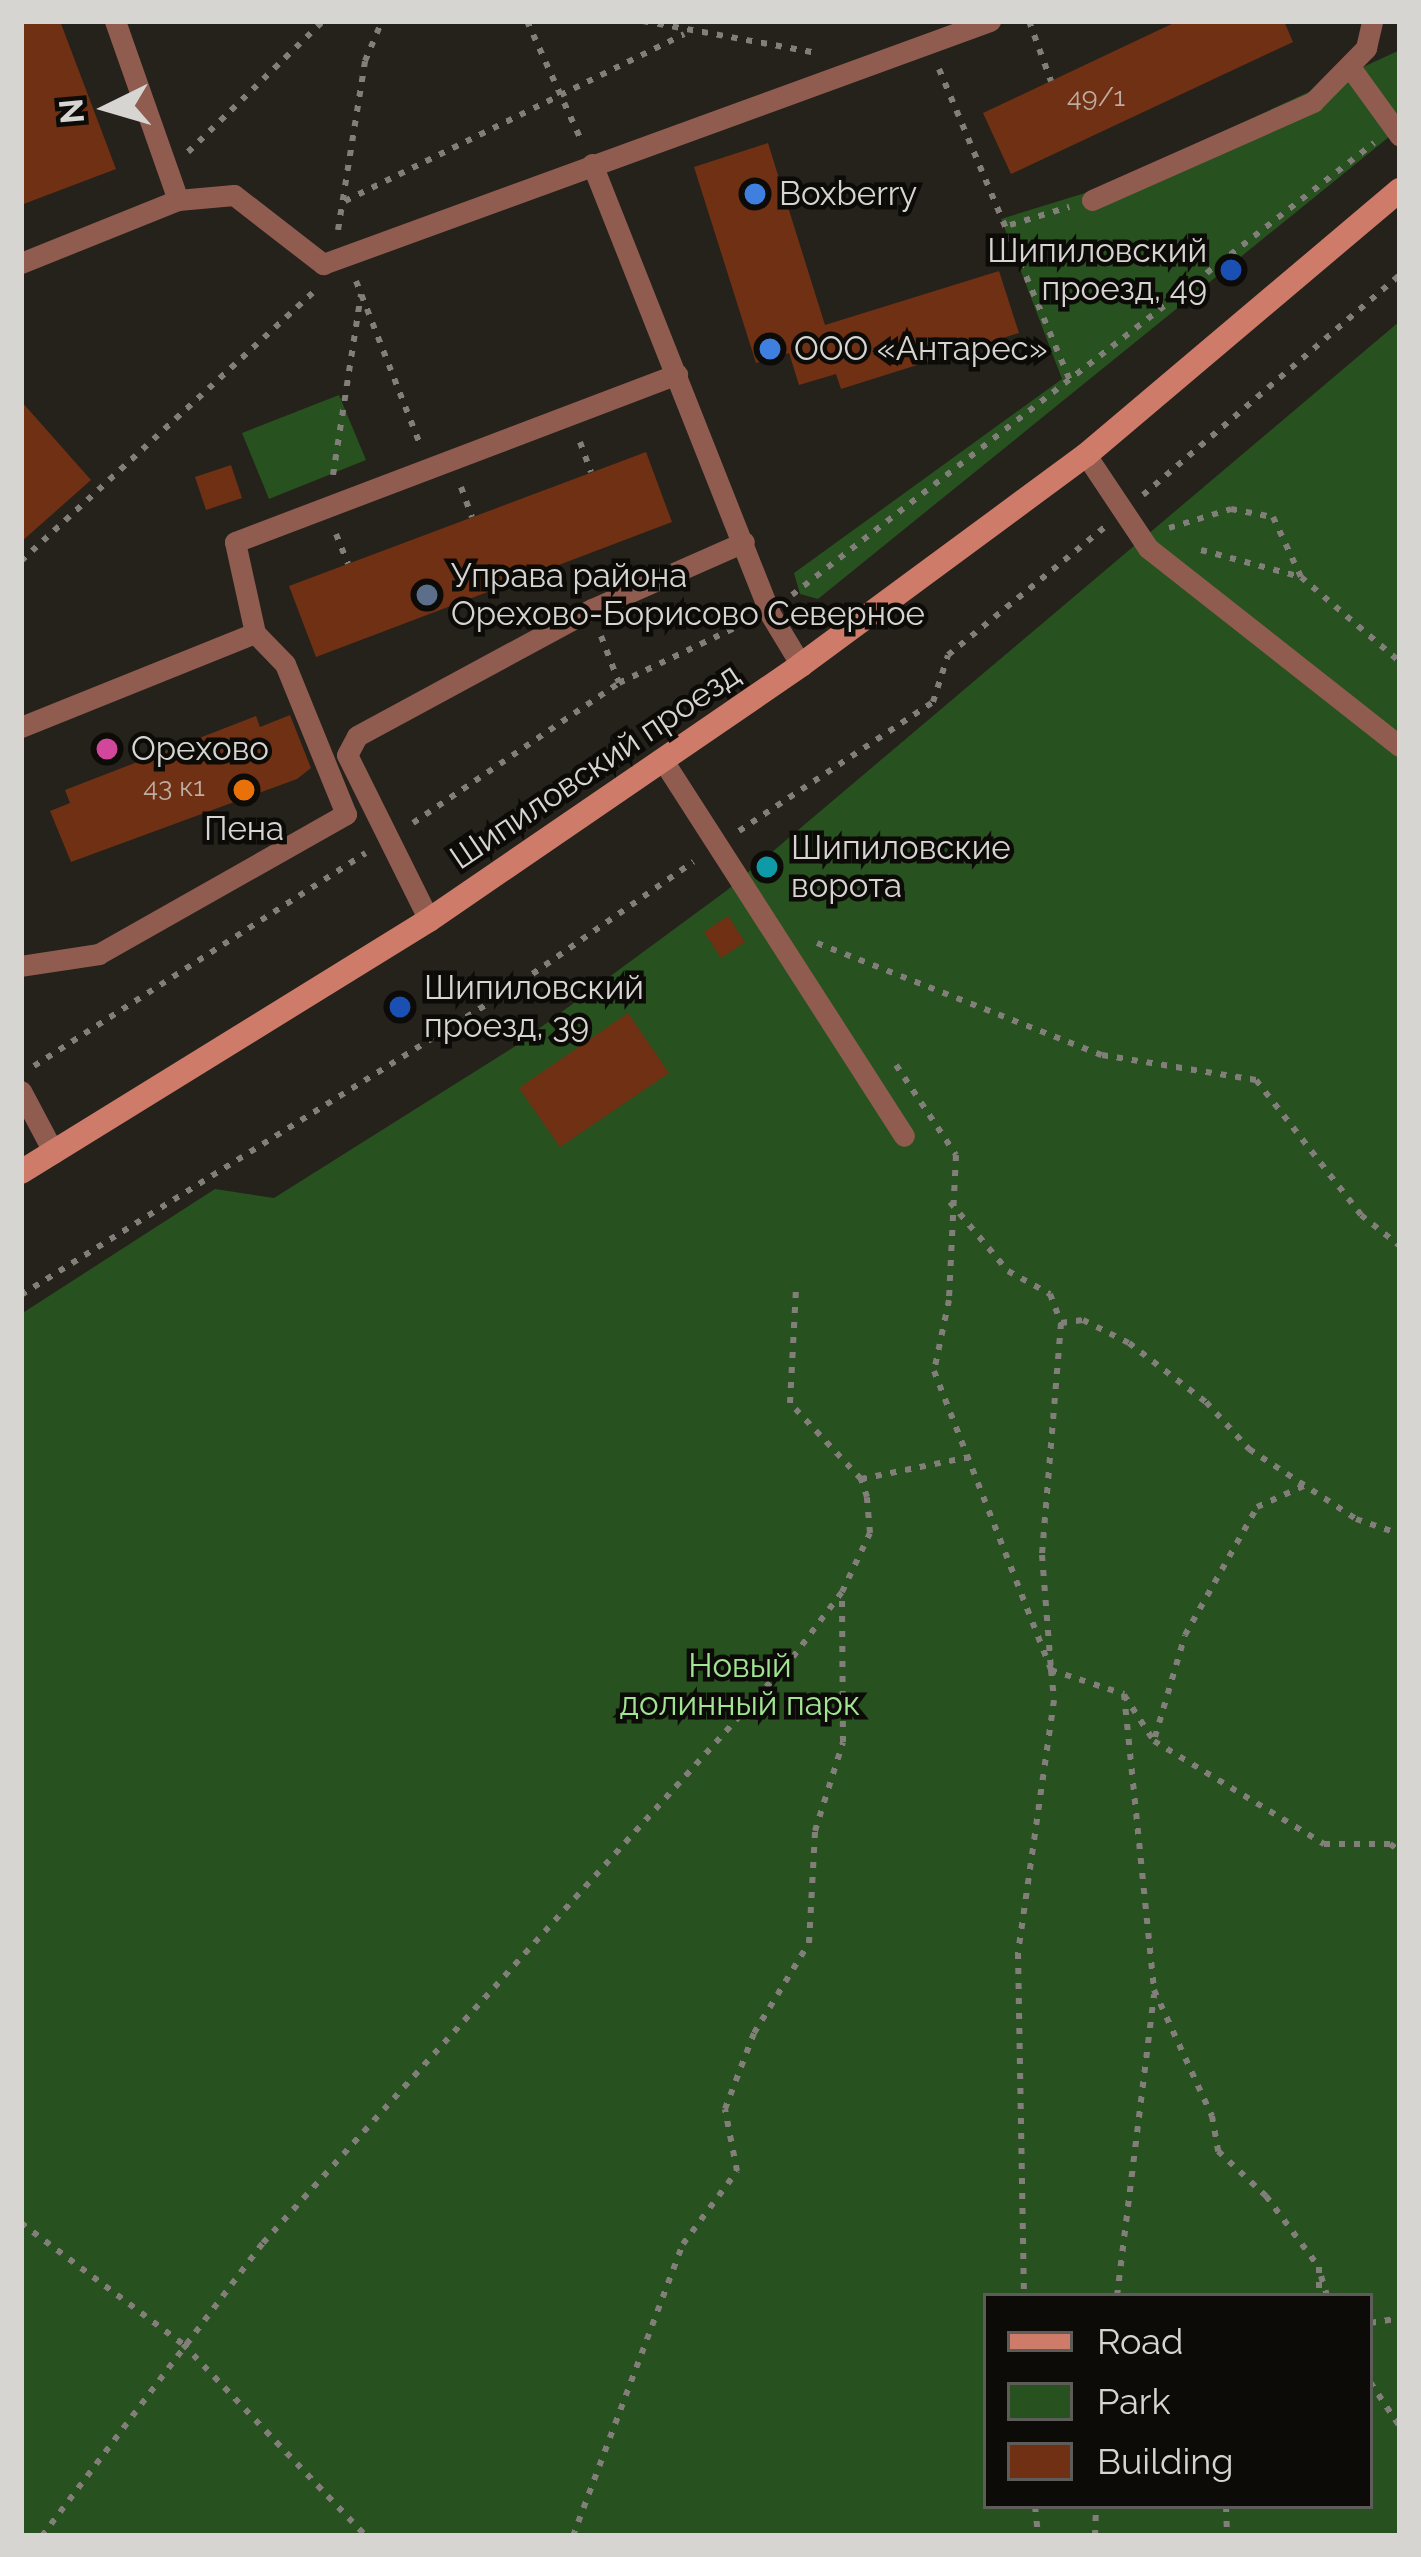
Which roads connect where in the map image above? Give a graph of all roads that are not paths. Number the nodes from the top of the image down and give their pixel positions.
1 (115, 21) edge
2 (990, 21) edge
3 (1372, 21) edge
4 (1350, 67) junction
5 (1397, 131) edge
6 (592, 164) junction
7 (1400, 190) edge
8 (178, 200) junction
9 (1092, 200) road end
10 (21, 262) edge
11 (677, 374) junction
12 (1086, 454) junction
13 (744, 542) junction
14 (255, 632) junction
15 (800, 664) junction
16 (21, 727) edge
17 (1400, 746) edge
18 (664, 762) junction
19 (429, 920) junction
20 (21, 967) edge
21 (21, 1091) edge
22 (904, 1136) dead end
23 (54, 1153) junction
24 (21, 1172) edge

1 - 8 lane
2 - 6 lane
3 - 4 lane
4 - 5 lane
4 - 9 lane
6 - 8 lane
6 - 11 lane
7 - 12 main road, Шипиловский проезд
8 - 10 lane
11 - 13 lane
11 - 14 lane
12 - 15 main road, Шипиловский проезд
12 - 17 lane
13 - 15 lane
13 - 19 lane
14 - 16 lane
14 - 20 lane
15 - 18 main road, Шипиловский проезд
18 - 19 main road, Шипиловский проезд
18 - 22 lane
19 - 23 main road, Шипиловский проезд
21 - 23 lane
23 - 24 main road, Шипиловский проезд

